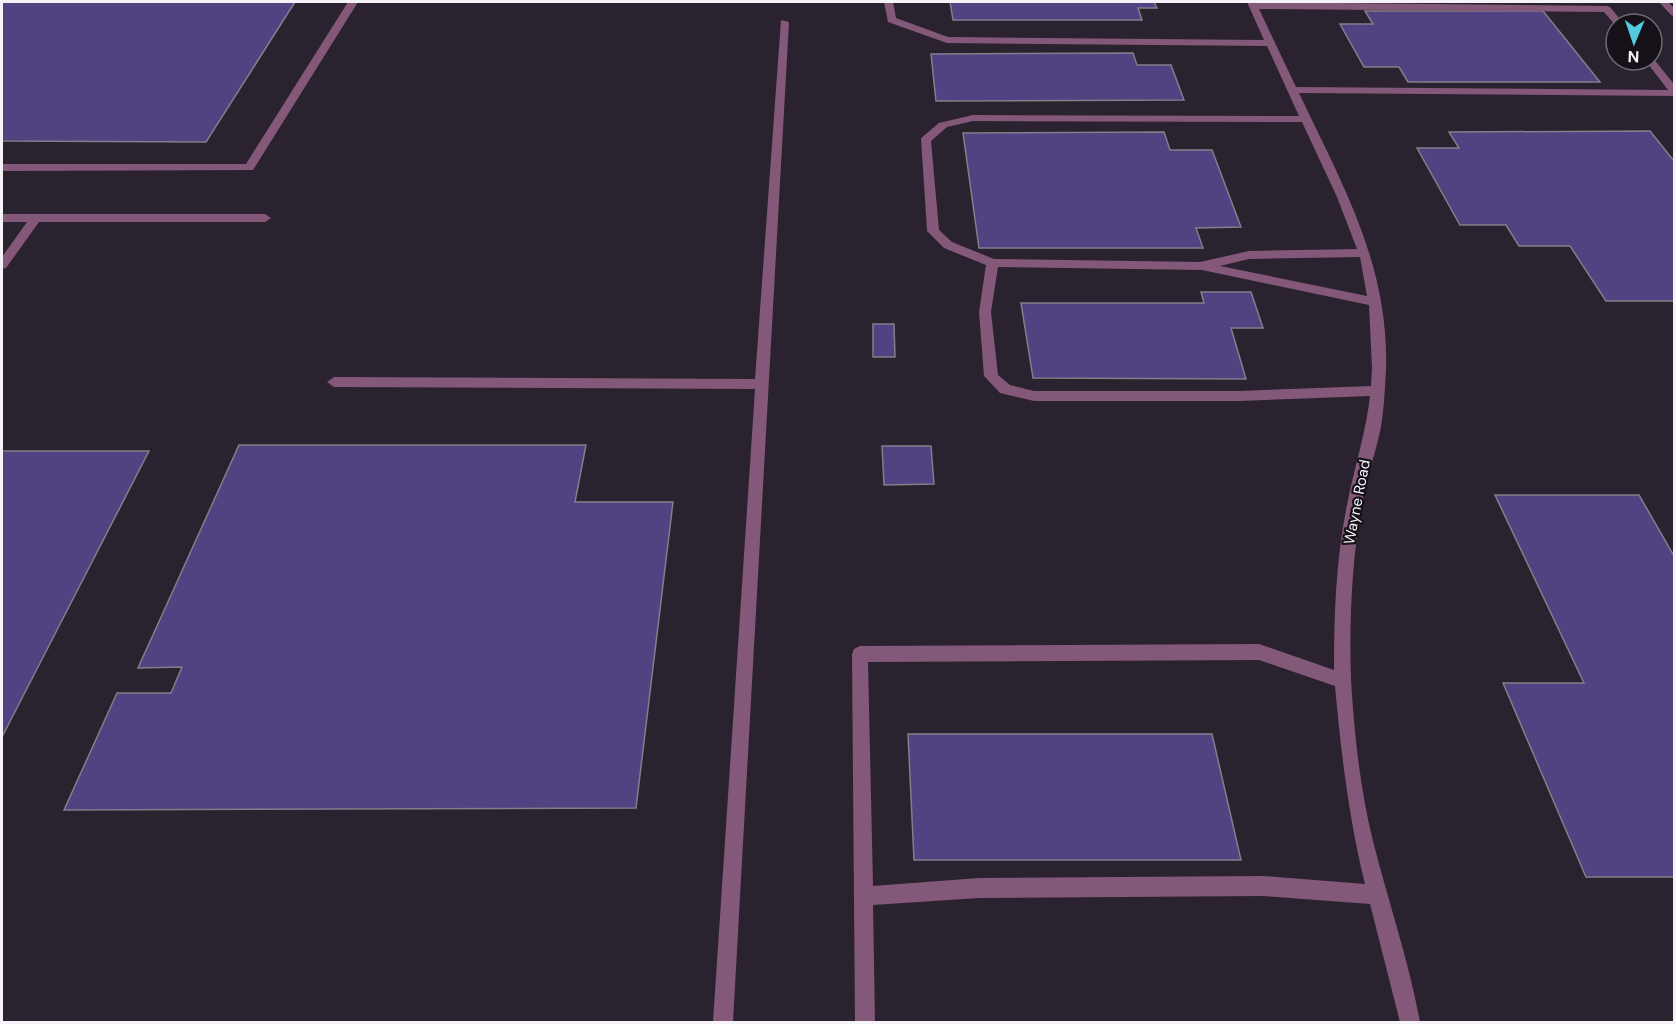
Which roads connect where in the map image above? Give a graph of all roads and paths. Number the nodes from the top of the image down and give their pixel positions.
1 (352, 2) edge
2 (889, 2) edge
3 (1663, 2) edge
4 (1252, 4) edge
5 (1609, 12) edge
6 (1674, 13) edge
7 (784, 22) dead end
8 (1270, 43) junction
9 (1659, 72) edge
10 (1293, 90) junction
11 (1674, 91) edge
12 (1307, 119) junction
13 (2, 168) edge
14 (2, 218) edge
15 (36, 218) junction
16 (265, 218) dead end
17 (1365, 253) junction
18 (993, 263) junction
19 (2, 265) edge
20 (1200, 266) junction
21 (1375, 302) junction
22 (334, 382) dead end
23 (762, 384) junction
24 (1377, 391) junction
25 (1343, 681) junction
26 (1378, 895) junction
27 (864, 896) junction
28 (723, 1023) edge
29 (865, 1023) edge
30 (1410, 1023) edge

1 - 13 street
2 - 8 street
3 - 6 street
4 - 5 street
4 - 8 street, Wayne Road
7 - 23 street
8 - 10 street, Wayne Road
9 - 11 street
10 - 11 street
10 - 12 street, Wayne Road
12 - 17 street, Wayne Road
12 - 18 street
14 - 15 street
15 - 16 street
15 - 19 street
17 - 20 street
17 - 21 street, Wayne Road
18 - 20 street
18 - 24 street
20 - 21 street
21 - 24 street, Wayne Road
22 - 23 street
23 - 28 street
24 - 25 street, Wayne Road
25 - 26 street, Wayne Road
25 - 27 street
26 - 27 street
26 - 30 street, Wayne Road
27 - 29 street

